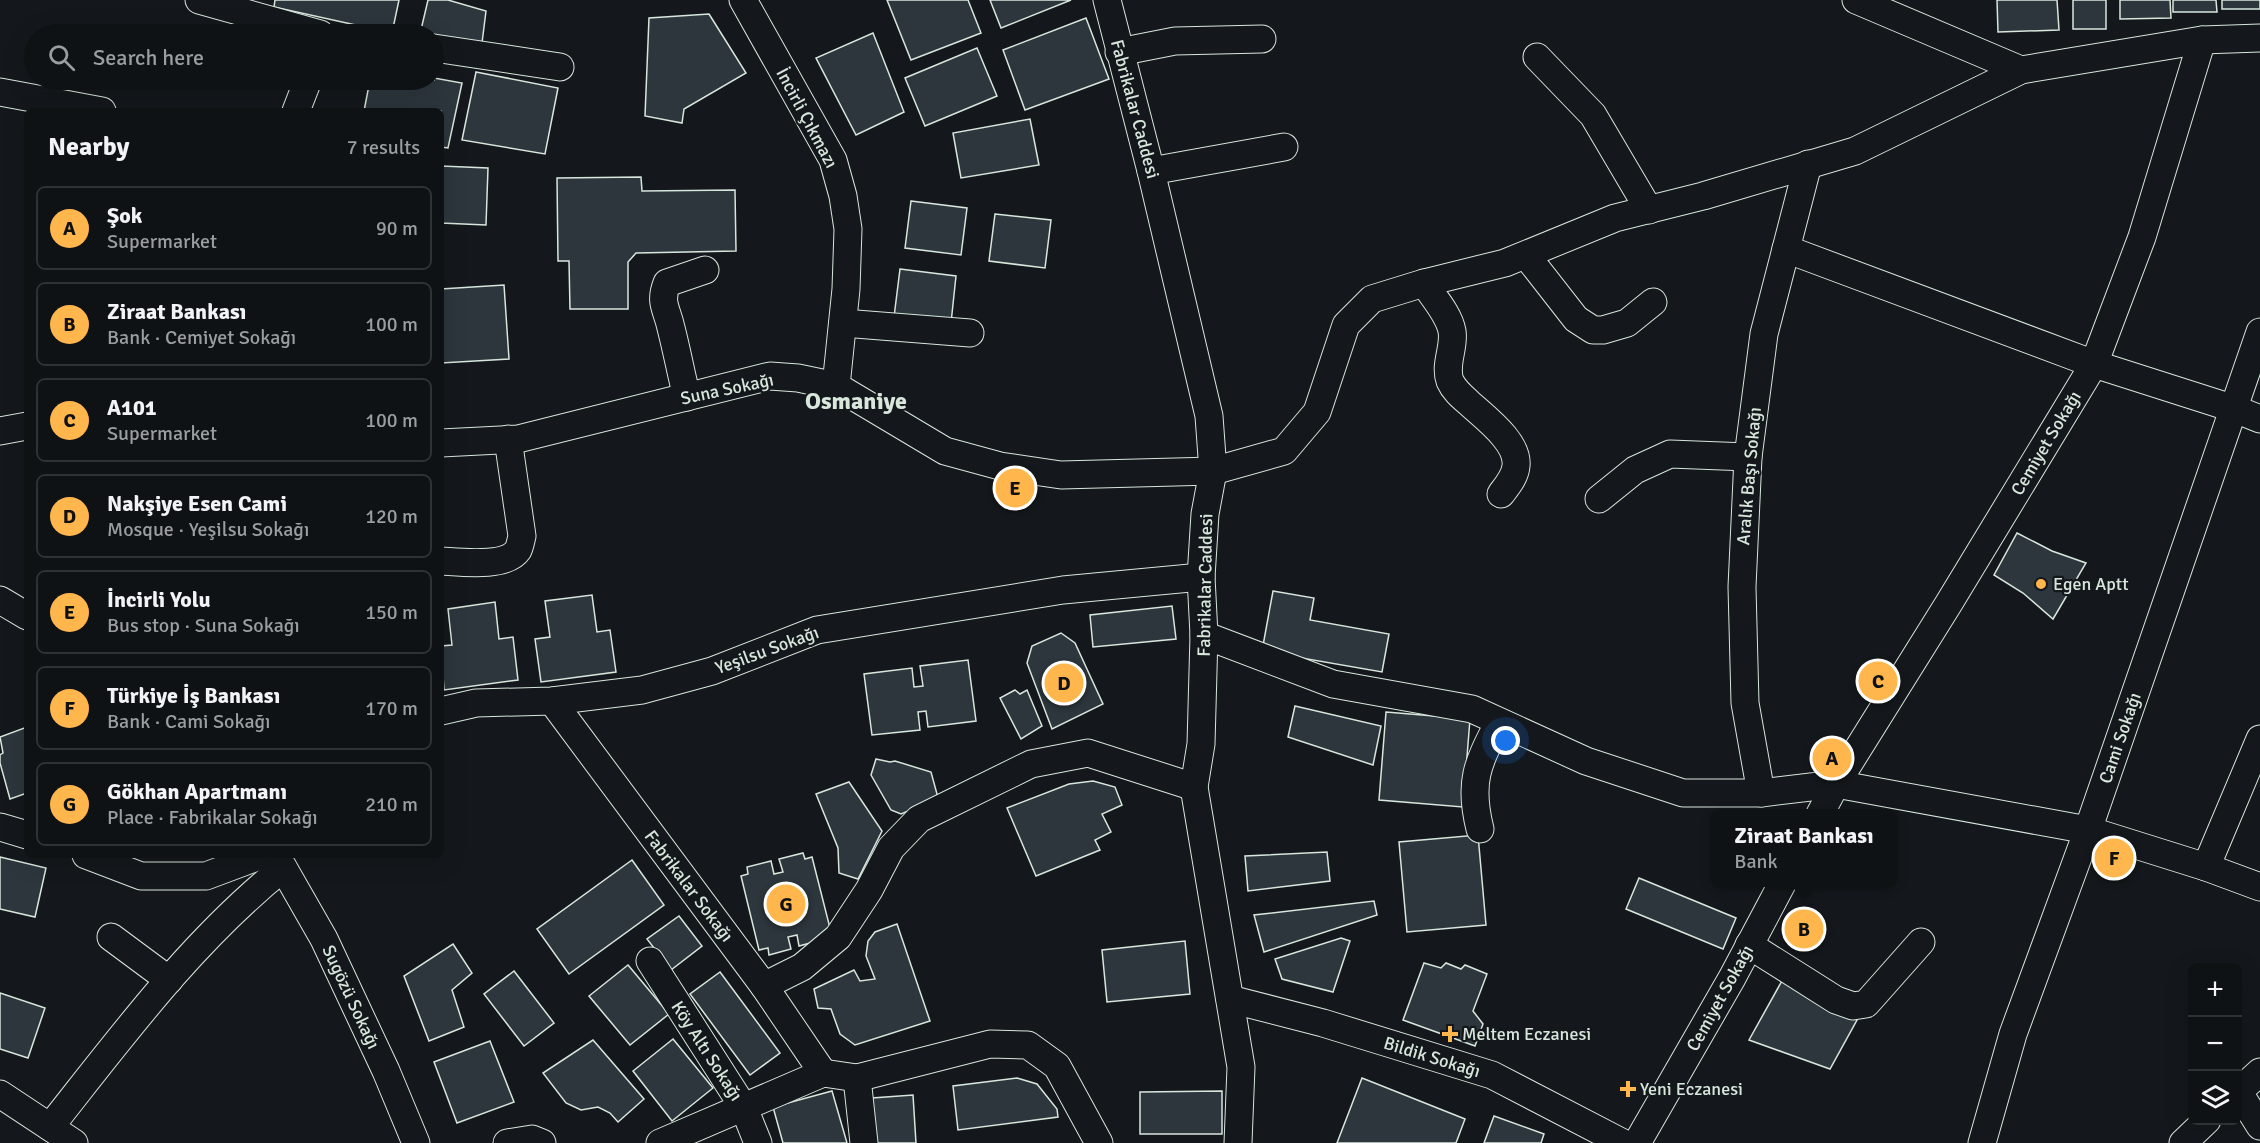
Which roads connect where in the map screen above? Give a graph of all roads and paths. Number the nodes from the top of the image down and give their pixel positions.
1 (199, 0) edge
2 (743, 0) edge
3 (1107, 0) edge
4 (1856, 0) edge
5 (284, 24) edge
6 (2260, 38) edge
7 (1262, 39) dead end
8 (2202, 40) junction
9 (444, 50) edge
10 (1119, 52) junction
11 (1537, 57) dead end
12 (560, 67) dead end
13 (2021, 70) junction
14 (304, 90) edge
15 (0, 92) edge
16 (57, 107) edge
17 (297, 108) edge
18 (1284, 147) dead end
19 (1808, 164) junction
20 (1151, 171) junction
21 (1649, 210) junction
22 (1786, 249) junction
23 (1526, 255) junction
24 (705, 270) dead end
25 (1424, 283) junction
26 (1653, 302) dead end
27 (843, 323) junction
28 (2260, 332) edge
29 (970, 333) dead end
30 (2094, 364) junction
31 (836, 386) junction
32 (687, 397) junction
33 (2235, 409) junction
34 (2260, 419) edge
35 (24, 427) edge
36 (0, 431) edge
37 (508, 440) junction
38 (444, 443) edge
39 (1748, 457) junction
40 (1213, 471) junction
41 (1501, 495) dead end
42 (1599, 499) dead end
43 (444, 561) edge
44 (1201, 577) junction
45 (0, 600) edge
46 (24, 614) edge
47 (1204, 635) junction
48 (552, 701) junction
49 (444, 710) edge
50 (1499, 722) junction
51 (2260, 739) edge
52 (1836, 784) junction
53 (1194, 787) junction
54 (1761, 793) junction
55 (1822, 809) edge
56 (0, 827) edge
57 (1480, 829) dead end
58 (2088, 830) junction
59 (24, 834) edge
60 (94, 858) edge
61 (274, 859) edge
62 (2206, 867) junction
63 (1780, 887) edge
64 (2260, 887) edge
65 (111, 937) dead end
66 (1921, 942) dead end
67 (1749, 945) junction
68 (650, 961) dead end
69 (169, 980) junction
70 (764, 986) junction
71 (1230, 999) junction
72 (2260, 1072) edge
73 (823, 1073) junction
74 (857, 1078) junction
75 (2242, 1088) edge
76 (0, 1094) edge
77 (2242, 1098) edge
78 (744, 1108) junction
79 (2202, 1125) edge
80 (2260, 1126) edge
81 (50, 1127) junction
82 (74, 1143) edge
83 (416, 1143) edge
84 (507, 1143) edge
85 (542, 1143) edge
86 (660, 1143) edge
87 (758, 1143) edge
88 (864, 1143) edge
89 (1099, 1143) edge
90 (1238, 1143) edge
91 (1623, 1143) edge
92 (1637, 1143) edge
93 (1982, 1143) edge
94 (2183, 1143) edge

1 - 5 street
2 - 27 street, İncirli Çıkmazı
3 - 10 street, Fabrikalar Caddesi
4 - 13 street
6 - 8 street, Suna Sokağı
7 - 10 street
8 - 13 street, Suna Sokağı
8 - 30 street, Cemiyet Sokağı
9 - 12 street
10 - 20 street, Fabrikalar Caddesi
11 - 21 street
13 - 19 street, Suna Sokağı
14 - 17 street
15 - 16 street
18 - 20 street
19 - 21 street, Suna Sokağı
19 - 22 street, Aralık Başı Sokağı
20 - 40 street, Fabrikalar Caddesi
21 - 23 street, Suna Sokağı
22 - 30 street
22 - 39 street, Aralık Başı Sokağı
23 - 25 street, Suna Sokağı
23 - 26 street
24 - 32 street
25 - 40 street, Suna Sokağı
25 - 41 street
27 - 29 street
27 - 31 street, İncirli Çıkmazı
28 - 33 street, Cami Sokağı
30 - 33 street
30 - 52 street, Cemiyet Sokağı
31 - 32 street, Suna Sokağı
31 - 40 street, Suna Sokağı
32 - 37 street, Suna Sokağı
33 - 34 street
33 - 58 street, Cami Sokağı
35 - 36 street
37 - 38 street, Suna Sokağı
37 - 43 street
39 - 42 street
39 - 54 street, Aralık Başı Sokağı
40 - 44 street, Fabrikalar Caddesi
44 - 47 street, Fabrikalar Caddesi
44 - 48 street, Yeşilsu Sokağı
45 - 46 street
47 - 50 street
47 - 53 street, Fabrikalar Caddesi
48 - 49 street, Yeşilsu Sokağı
48 - 70 street, Fabrikalar Sokağı
50 - 54 street
50 - 57 street
51 - 62 street
52 - 54 street
52 - 55 street, Cemiyet Sokağı
52 - 58 street
53 - 70 street
53 - 71 street, Fabrikalar Caddesi
56 - 59 street
58 - 62 street
58 - 93 street, Cami Sokağı
60 - 61 street
61 - 69 street
61 - 83 street, Sugözü Sokağı
62 - 64 street
63 - 67 street, Cemiyet Sokağı
65 - 69 street
66 - 67 street
67 - 92 street, Cemiyet Sokağı
68 - 78 street, Köy Altı Sokağı
69 - 81 street
70 - 73 street, Fabrikalar Sokağı
71 - 90 street, Fabrikalar Caddesi
71 - 91 street, Bildik Sokağı
72 - 75 street
73 - 74 street
73 - 78 street
74 - 88 street
74 - 89 street
76 - 81 street
77 - 80 street
78 - 86 street
78 - 87 street, Köy Altı Sokağı
79 - 94 street
81 - 82 street
84 - 85 street

